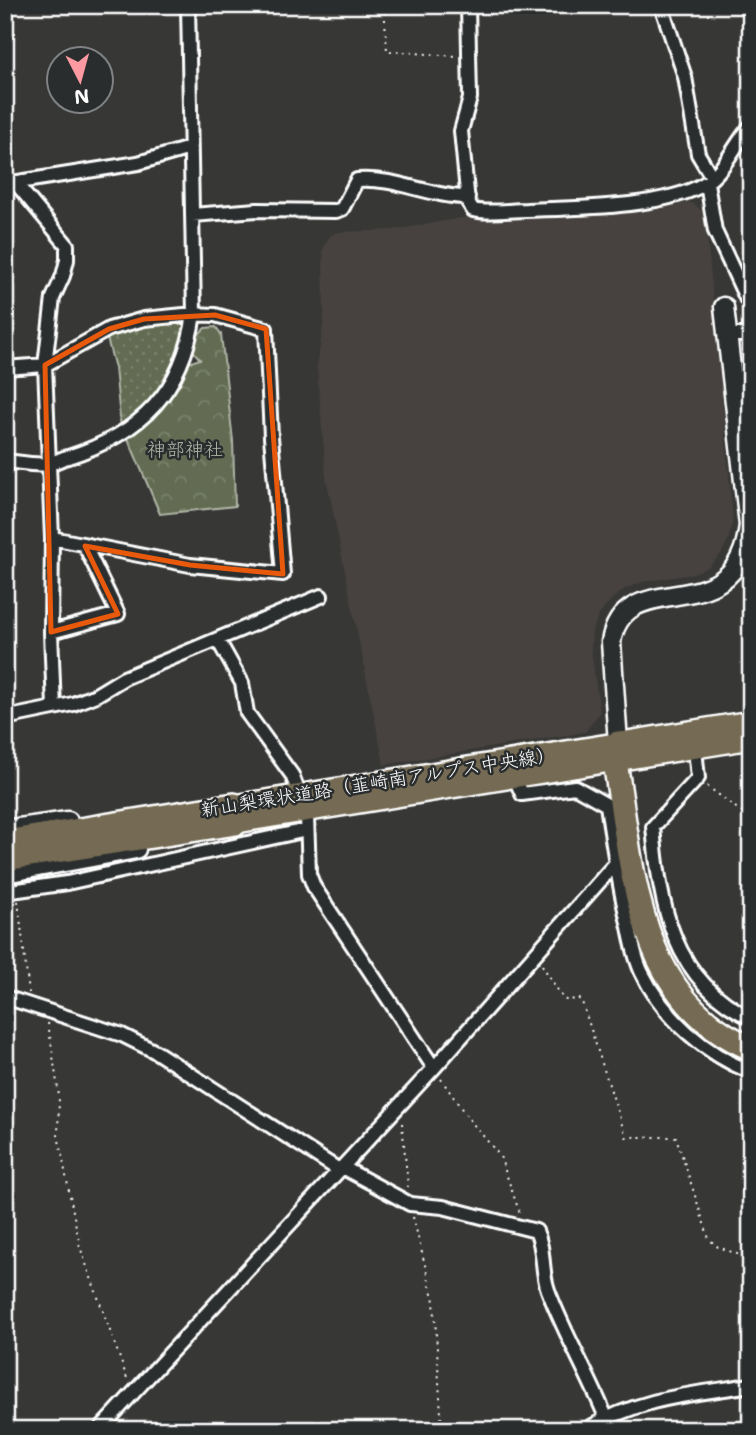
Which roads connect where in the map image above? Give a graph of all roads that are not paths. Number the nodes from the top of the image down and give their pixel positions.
1 (188, 5) edge
2 (468, 5) edge
3 (660, 5) edge
4 (751, 126) edge
5 (190, 148) junction
6 (709, 180) junction
7 (9, 181) edge
8 (468, 197) junction
9 (192, 215) junction
10 (747, 300) dead end
11 (724, 307) dead end
12 (194, 314) junction
13 (727, 335) junction
14 (751, 335) edge
15 (45, 365) junction
16 (5, 368) edge
17 (5, 461) edge
18 (47, 464) junction
19 (52, 538) junction
20 (85, 546) junction
21 (321, 596) dead end
22 (51, 632) junction
23 (218, 640) junction
24 (54, 708) junction
25 (5, 718) edge
26 (751, 722) edge
27 (751, 739) edge
28 (695, 748) junction
29 (620, 755) junction
30 (460, 768) junction
31 (515, 778) junction
32 (297, 788) junction
33 (421, 793) junction
34 (235, 814) junction
35 (307, 823) junction
36 (5, 830) edge
37 (5, 842) edge
38 (5, 859) edge
39 (615, 864) junction
40 (5, 873) edge
41 (11, 891) edge
42 (5, 997) edge
43 (751, 1018) edge
44 (751, 1037) edge
45 (751, 1048) edge
46 (434, 1068) junction
47 (751, 1072) edge
48 (341, 1169) junction
49 (751, 1385) edge
50 (609, 1424) edge
51 (99, 1430) edge
52 (585, 1430) edge

1 - 5 street
2 - 8 street
3 - 6 street
4 - 6 street
5 - 7 street
5 - 9 street
6 - 8 street
6 - 10 street
7 - 15 street
8 - 9 street
9 - 12 street
11 - 13 street
12 - 15 street
12 - 18 street
12 - 20 street
13 - 14 street
13 - 29 street
15 - 16 street
15 - 18 street
17 - 18 street
18 - 19 street
19 - 20 street
19 - 22 street
20 - 22 street
21 - 23 street
22 - 24 street
23 - 24 street
23 - 32 street
24 - 25 street
26 - 29 main road, 新山梨環状道路（韮崎南アルプス中央線）
27 - 28 main road, 新山梨環状道路（韮崎南アルプス中央線）
28 - 29 main road, 新山梨環状道路（韮崎南アルプス中央線）
28 - 43 street
29 - 30 main road, 新山梨環状道路（韮崎南アルプス中央線）
29 - 31 main road, 新山梨環状道路（韮崎南アルプス中央線）
29 - 44 highway
29 - 45 highway
30 - 32 street
30 - 34 main road, 新山梨環状道路（韮崎南アルプス中央線）
31 - 33 main road, 新山梨環状道路（韮崎南アルプス中央線）
31 - 39 street
32 - 36 street
33 - 34 main road, 新山梨環状道路（韮崎南アルプス中央線）
33 - 35 street
34 - 37 highway, 新山梨環状道路（韮崎南アルプス中央線）
34 - 38 highway, 新山梨環状道路（韮崎南アルプス中央線）
35 - 40 street
35 - 41 street
35 - 46 street
39 - 46 street
39 - 47 street
42 - 48 street
46 - 48 street
48 - 50 street
48 - 51 street
49 - 50 street
50 - 52 street

